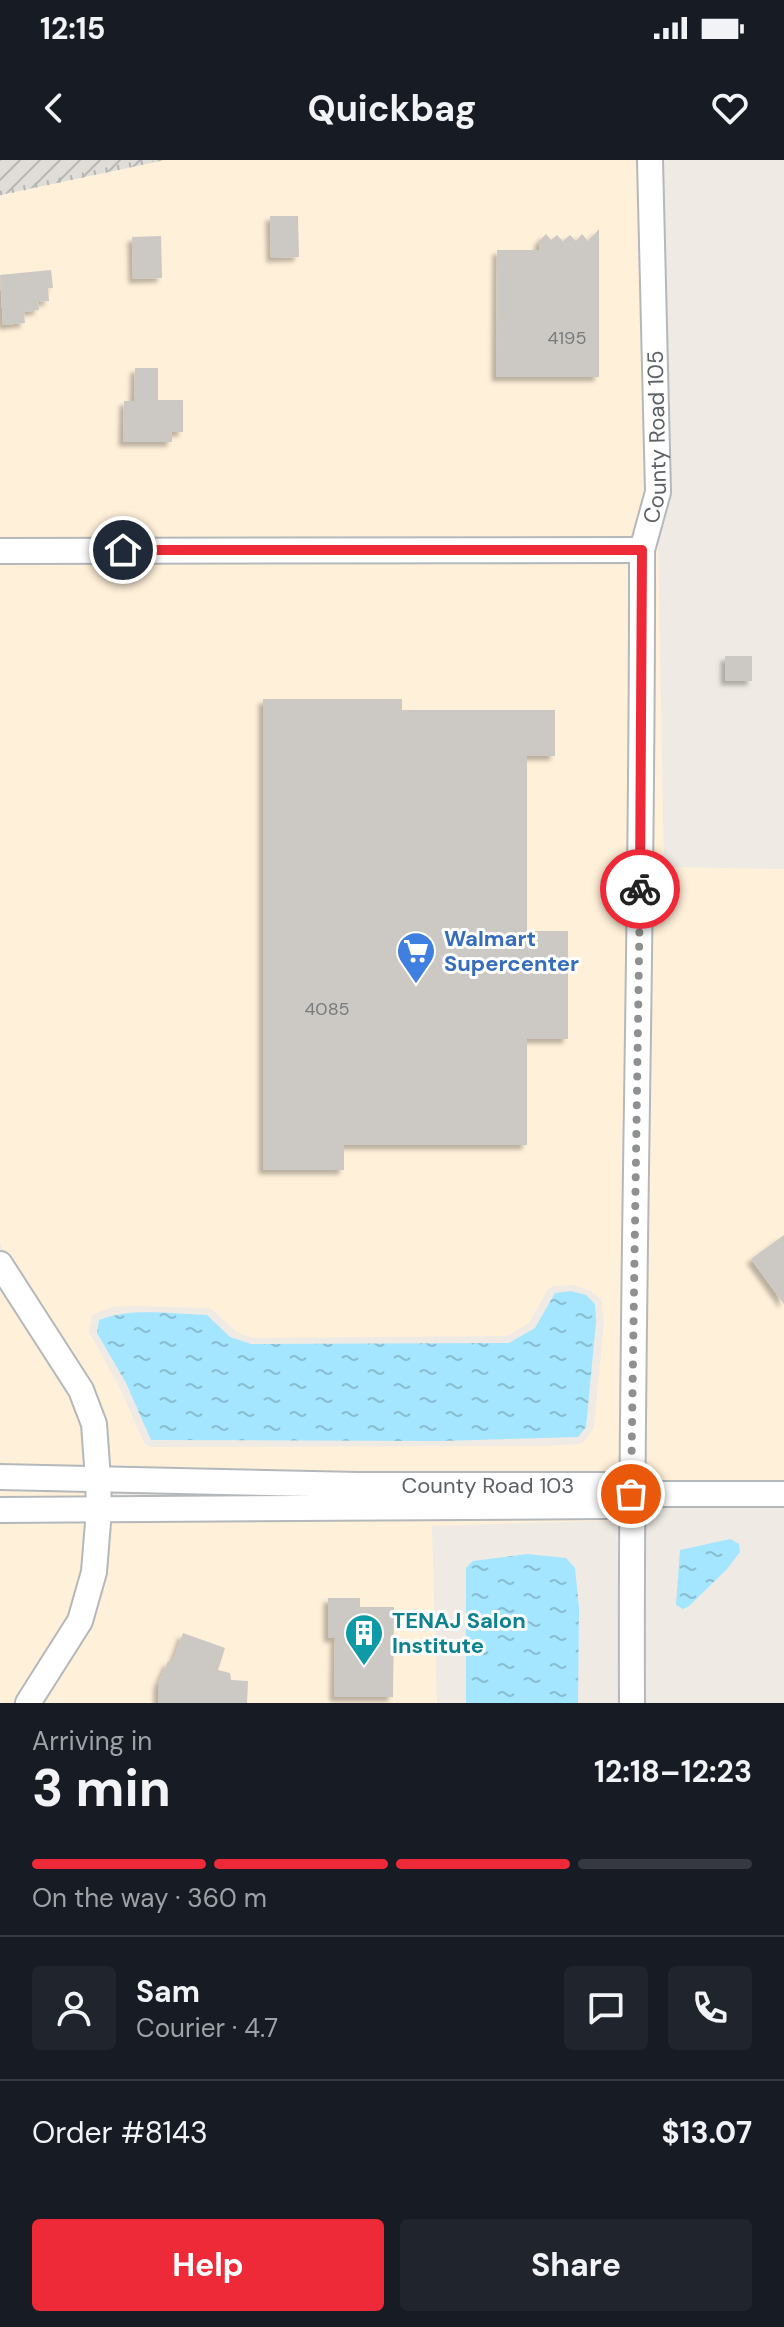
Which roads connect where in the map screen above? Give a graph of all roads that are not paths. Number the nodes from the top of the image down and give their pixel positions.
1 (650, 160) edge
2 (642, 550) junction
3 (0, 551) edge
4 (0, 1264) edge
5 (0, 1477) edge
6 (98, 1479) junction
7 (631, 1494) junction
8 (784, 1494) edge
9 (359, 1497) junction
10 (0, 1510) edge
11 (99, 1510) junction
12 (28, 1703) edge
13 (632, 1703) edge

1 - 2 street, County Road 105
2 - 3 street, County Road 105
2 - 7 street
4 - 6 street
5 - 6 street, County Road 103
6 - 9 street, County Road 103
6 - 11 street
7 - 8 street, County Road 103
7 - 9 street, County Road 103
7 - 13 street
9 - 11 street, County Road 103
10 - 11 street, County Road 103
11 - 12 street

